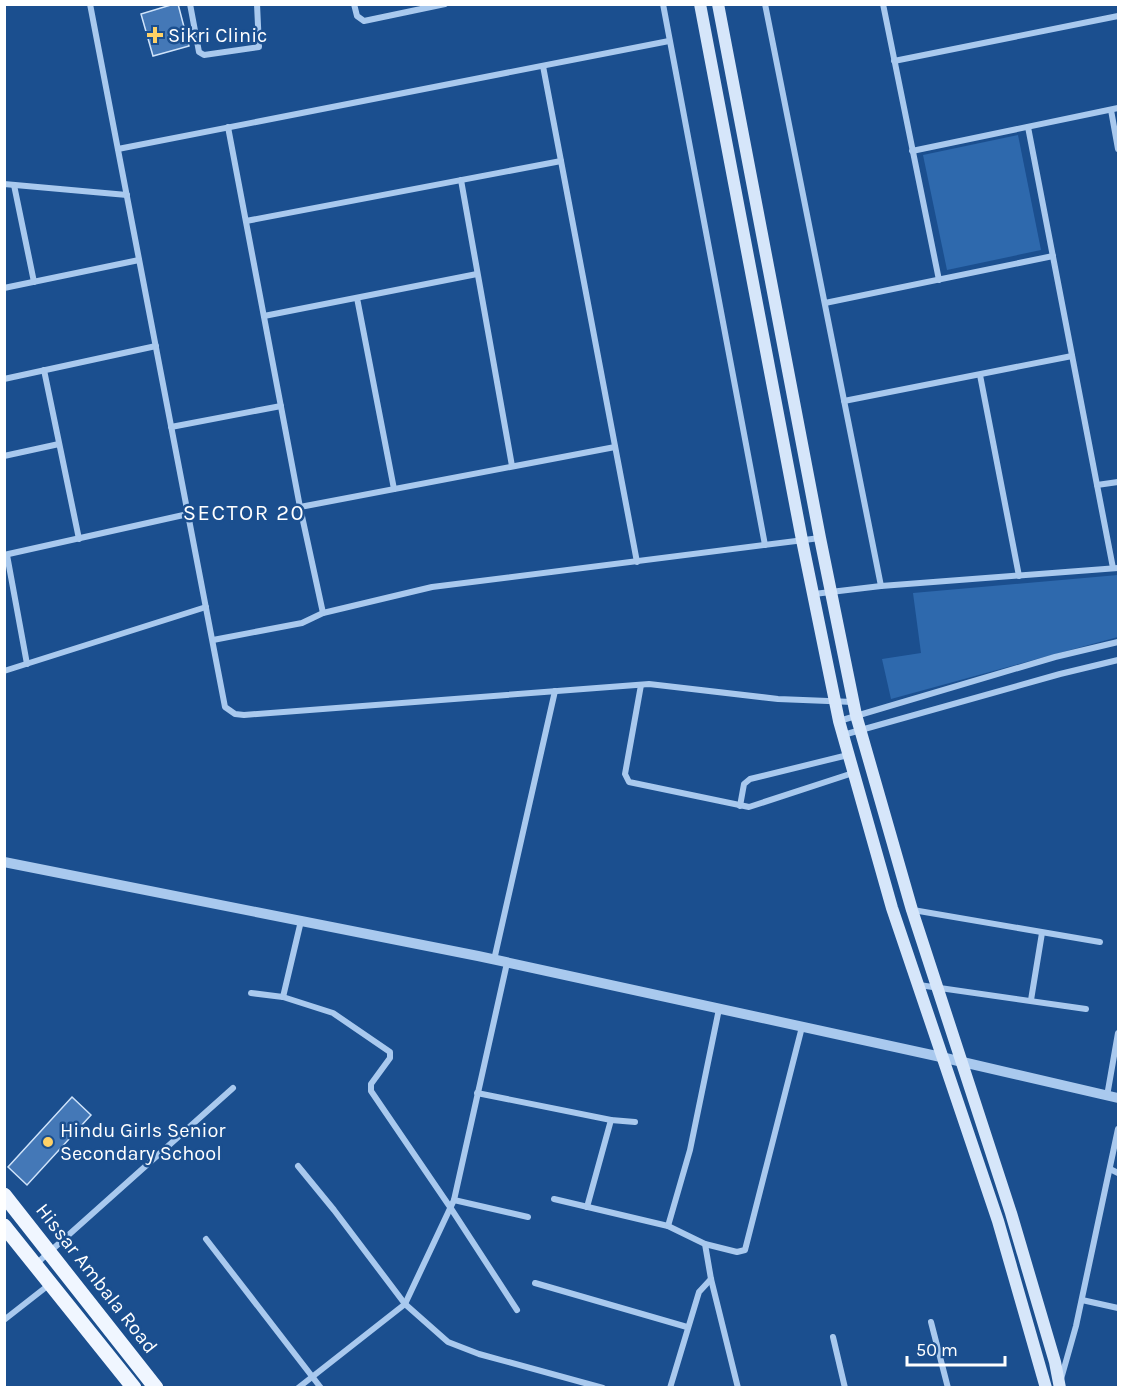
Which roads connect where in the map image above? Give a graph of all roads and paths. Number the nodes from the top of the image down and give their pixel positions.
1 (90, 4) edge
2 (190, 4) edge
3 (257, 4) edge
4 (354, 4) edge
5 (445, 4) edge
6 (663, 4) edge
7 (700, 4) edge
8 (718, 4) edge
9 (765, 4) edge
10 (883, 4) edge
11 (1119, 16) edge
12 (669, 41) junction
13 (894, 61) junction
14 (543, 66) junction
15 (1119, 108) edge
16 (1111, 110) junction
17 (228, 127) junction
18 (1028, 127) junction
19 (118, 149) junction
20 (1119, 149) edge
21 (912, 151) junction
22 (561, 161) junction
23 (461, 180) junction
24 (4, 184) edge
25 (14, 185) junction
26 (127, 195) junction
27 (246, 221) junction
28 (1053, 256) junction
29 (139, 260) junction
30 (477, 274) junction
31 (939, 280) junction
32 (34, 282) junction
33 (4, 288) edge
34 (357, 298) junction
35 (825, 303) junction
36 (264, 316) junction
37 (156, 346) junction
38 (1072, 356) junction
39 (44, 370) junction
40 (980, 375) junction
41 (4, 379) edge
42 (844, 401) junction
43 (281, 406) junction
44 (171, 427) junction
45 (59, 444) junction
46 (615, 447) junction
47 (4, 456) edge
48 (512, 466) junction
49 (1119, 483) edge
50 (1097, 485) junction
51 (394, 489) junction
52 (300, 507) junction
53 (188, 514) junction
54 (820, 537) junction
55 (79, 539) junction
56 (802, 540) junction
57 (765, 545) junction
58 (6, 555) edge
59 (637, 562) junction
60 (1116, 568) edge
61 (1019, 576) junction
62 (880, 586) junction
63 (832, 592) junction
64 (814, 594) junction
65 (206, 607) junction
66 (323, 613) junction
67 (213, 640) junction
68 (1119, 642) edge
69 (1119, 660) edge
70 (27, 664) junction
71 (4, 671) edge
72 (641, 685) junction
73 (555, 691) junction
74 (835, 701) junction
75 (853, 702) junction
76 (856, 715) junction
77 (839, 721) junction
78 (860, 731) junction
79 (843, 735) junction
80 (848, 755) junction
81 (853, 773) junction
82 (740, 806) junction
83 (4, 862) edge
84 (912, 910) junction
85 (302, 921) junction
86 (1042, 933) junction
87 (1100, 942) dead end
88 (494, 960) junction
89 (507, 963) junction
90 (918, 985) junction
91 (938, 987) junction
92 (251, 993) dead end
93 (283, 997) junction
94 (1031, 1000) junction
95 (719, 1009) junction
96 (1086, 1009) dead end
97 (802, 1027) junction
98 (1119, 1032) edge
99 (941, 1057) junction
100 (962, 1062) junction
101 (233, 1088) dead end
102 (477, 1093) junction
103 (1107, 1096) junction
104 (1119, 1098) edge
105 (611, 1120) junction
106 (635, 1122) dead end
107 (1119, 1129) edge
108 (298, 1166) dead end
109 (1110, 1168) junction
110 (1119, 1173) edge
111 (4, 1195) edge
112 (554, 1199) dead end
113 (454, 1200) junction
114 (450, 1207) junction
115 (587, 1207) junction
116 (528, 1217) dead end
117 (4, 1226) edge
118 (668, 1226) junction
119 (206, 1239) dead end
120 (705, 1244) junction
121 (50, 1252) junction
122 (36, 1265) junction
123 (711, 1279) junction
124 (536, 1283) dead end
125 (51, 1284) junction
126 (1082, 1300) junction
127 (405, 1304) junction
128 (1119, 1308) edge
129 (517, 1310) dead end
130 (4, 1320) edge
131 (932, 1322) dead end
132 (687, 1326) junction
133 (833, 1337) dead end
134 (312, 1377) junction
135 (1058, 1386) edge
136 (134, 1388) edge
137 (156, 1388) edge
138 (298, 1388) edge
139 (321, 1388) edge
140 (603, 1388) edge
141 (670, 1388) edge
142 (738, 1388) edge
143 (845, 1388) edge
144 (948, 1388) edge
145 (1046, 1388) edge

1 - 19 street
2 - 3 street
4 - 5 street
6 - 12 street
7 - 56 main road
8 - 54 main road
9 - 35 street
10 - 13 street
11 - 13 street
12 - 14 street
12 - 57 street
13 - 21 street
14 - 17 street
14 - 22 street
15 - 16 street
16 - 18 street
16 - 20 street
17 - 19 street
17 - 27 street
18 - 21 street
18 - 28 street
19 - 26 street
21 - 31 street
22 - 23 street
22 - 46 street
23 - 27 street
23 - 30 street
24 - 25 street
25 - 26 street
25 - 32 street
26 - 29 street
27 - 36 street
28 - 31 street
28 - 38 street
29 - 32 street
29 - 37 street
30 - 34 street
30 - 48 street
31 - 35 street
32 - 33 street
34 - 36 street
34 - 51 street
35 - 42 street
36 - 43 street
37 - 39 street
37 - 44 street
38 - 40 street
38 - 50 street
39 - 41 street
39 - 45 street
40 - 42 street
40 - 61 street
42 - 62 street
43 - 44 street
43 - 52 street
44 - 53 street
45 - 47 street
45 - 55 street
46 - 48 street
46 - 59 street
48 - 51 street
49 - 50 street
50 - 60 street
51 - 52 street
52 - 66 street
53 - 55 street
53 - 65 street
54 - 56 street
54 - 63 main road
55 - 58 street
56 - 57 street
56 - 64 main road
57 - 59 street
58 - 70 street
59 - 66 street
60 - 61 street
61 - 62 street
62 - 63 street
63 - 64 street
63 - 75 main road
64 - 74 main road
65 - 67 street
65 - 70 street
66 - 67 street
67 - 73 street
68 - 76 street
69 - 78 street
70 - 71 street
72 - 73 street
72 - 74 street
72 - 82 street
73 - 88 street
74 - 75 street
74 - 77 main road
75 - 76 main road
76 - 77 street
76 - 78 main road
77 - 79 main road
78 - 79 street
78 - 84 main road
79 - 80 main road
80 - 81 main road
80 - 82 street
81 - 82 street
81 - 90 main road
83 - 85 street
84 - 86 street
84 - 91 main road
85 - 88 street
85 - 93 street
86 - 87 street
86 - 94 street
88 - 89 street
89 - 95 street
89 - 102 street
90 - 91 street
90 - 99 main road
91 - 94 street
91 - 100 main road
92 - 93 street
93 - 114 street
94 - 96 street
95 - 97 street
95 - 118 street
97 - 99 street
97 - 120 street
98 - 103 street
99 - 100 street
99 - 145 main road
100 - 103 street
100 - 135 main road
101 - 121 street
102 - 105 street
102 - 113 street
103 - 104 street
105 - 106 street
105 - 115 street
107 - 109 street
108 - 127 street
109 - 110 street
109 - 126 street
111 - 121 main road, Hissar Ambala Road
112 - 115 street
113 - 114 street
113 - 116 street
114 - 127 street
114 - 129 street
115 - 118 street
117 - 122 main road, Hissar Ambala Road
118 - 120 street
119 - 134 street
120 - 123 street
121 - 122 street
121 - 137 main road, Hissar Ambala Road
122 - 125 main road, Hissar Ambala Road
123 - 132 street
123 - 142 street
124 - 132 street
125 - 130 street
125 - 136 main road, Hissar Ambala Road
126 - 128 street
126 - 135 street
127 - 134 street
127 - 140 street
131 - 144 street
132 - 141 street
133 - 143 street
134 - 138 street
134 - 139 street

